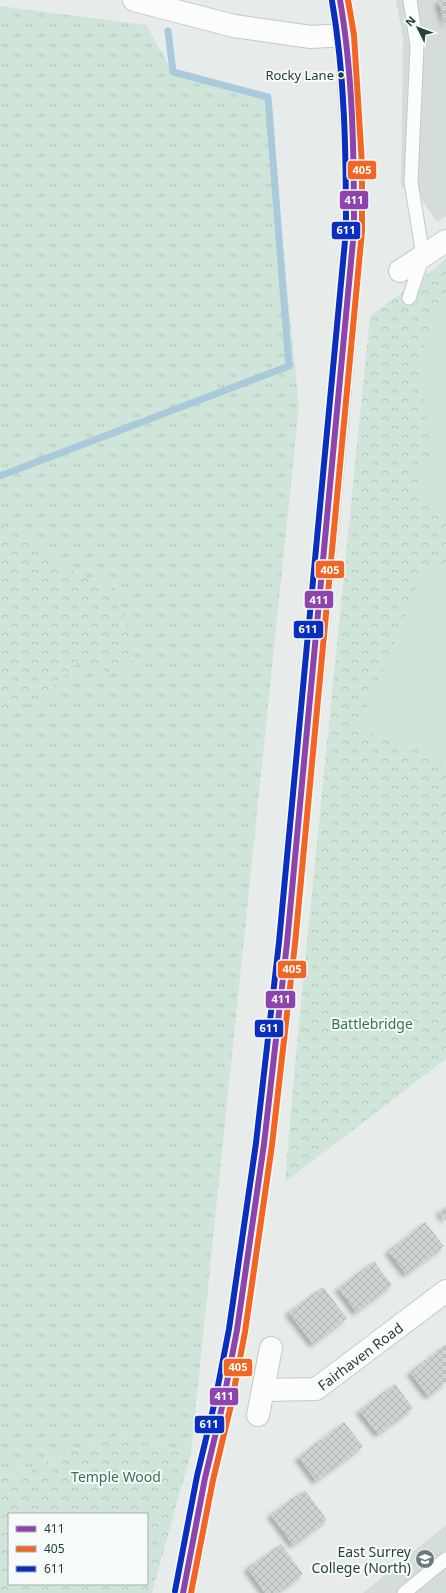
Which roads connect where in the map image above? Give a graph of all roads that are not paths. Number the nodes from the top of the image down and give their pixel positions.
1 (134, 0) edge
2 (340, 0) edge
3 (410, 0) edge
4 (346, 35) junction
5 (446, 241) edge
6 (423, 256) junction
7 (400, 271) dead end
8 (409, 298) dead end
9 (446, 1291) edge
10 (271, 1348) dead end
11 (263, 1390) junction
12 (258, 1415) dead end
13 (446, 1559) edge
14 (183, 1593) edge
15 (404, 1593) edge

1 - 4 street
2 - 4 main road
3 - 6 lane
4 - 14 main road
5 - 6 street
6 - 7 street
6 - 8 lane
9 - 11 street, Fairhaven Road
10 - 11 street
11 - 12 street
13 - 15 lane

